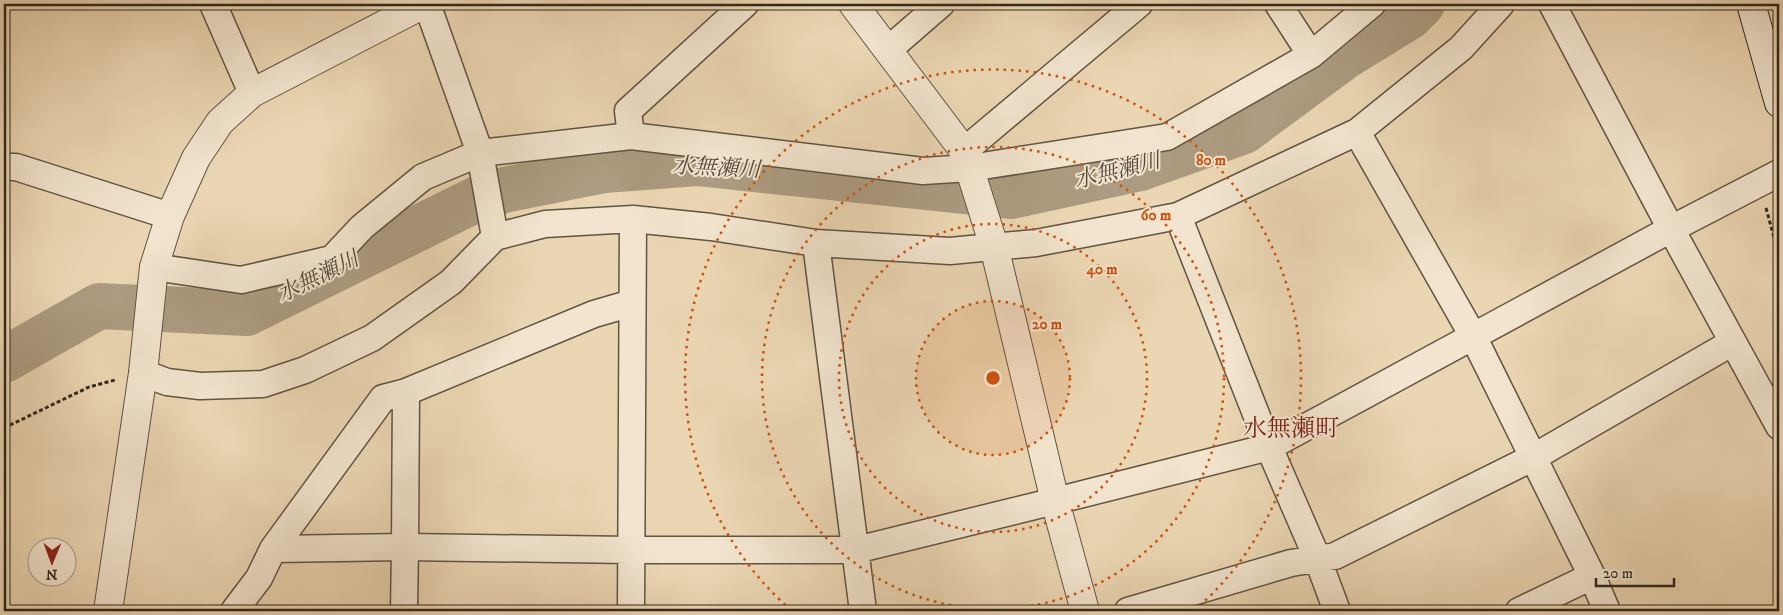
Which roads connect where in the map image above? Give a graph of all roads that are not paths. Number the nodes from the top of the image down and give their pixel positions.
1 (213, 4) edge
2 (425, 4) edge
3 (745, 4) edge
4 (852, 4) edge
5 (941, 4) edge
6 (1139, 4) edge
7 (1278, 4) edge
8 (1372, 4) edge
9 (1501, 4) edge
10 (1552, 4) edge
11 (1751, 4) edge
12 (888, 50) junction
13 (1311, 55) junction
14 (252, 93) junction
15 (1779, 103) edge
16 (1357, 132) junction
17 (631, 136) junction
18 (480, 153) junction
19 (969, 166) junction
20 (4, 167) edge
21 (1779, 173) edge
22 (170, 216) junction
23 (1178, 216) junction
24 (633, 219) junction
25 (1671, 229) junction
26 (495, 237) junction
27 (992, 241) junction
28 (816, 243) junction
29 (154, 266) junction
30 (632, 303) junction
31 (1473, 336) junction
32 (1733, 342) junction
33 (143, 373) junction
34 (406, 392) junction
35 (1779, 426) edge
36 (1269, 447) junction
37 (1534, 457) junction
38 (1055, 501) junction
39 (405, 547) junction
40 (273, 549) junction
41 (630, 550) junction
42 (856, 550) junction
43 (1318, 560) junction
44 (1592, 576) junction
45 (108, 611) edge
46 (234, 611) edge
47 (404, 611) edge
48 (630, 611) edge
49 (863, 611) edge
50 (1085, 611) edge
51 (1128, 611) edge
52 (1336, 611) edge
53 (1519, 611) edge
54 (1607, 611) edge

1 - 14 street
2 - 14 street
2 - 18 street
3 - 17 street
4 - 12 street
5 - 12 street
6 - 19 street
7 - 13 street
8 - 13 street
9 - 16 street
10 - 25 street
11 - 15 street
12 - 19 street
13 - 19 street
14 - 22 street
16 - 23 street
16 - 31 street
17 - 18 street
17 - 19 street
18 - 26 street
18 - 29 street
19 - 27 street
20 - 22 street
21 - 25 street
22 - 29 street
23 - 27 street
23 - 36 street
24 - 26 street
24 - 28 street
24 - 30 street
25 - 31 street
25 - 32 street
26 - 33 street
27 - 28 street
27 - 38 street
28 - 42 street
29 - 33 street
30 - 34 street
30 - 41 street
31 - 36 street
31 - 37 street
32 - 35 street
32 - 37 street
33 - 45 street
34 - 39 street
34 - 40 street
36 - 38 street
36 - 43 street
37 - 43 street
37 - 44 street
38 - 42 street
38 - 50 street
39 - 40 street
39 - 41 street
39 - 47 street
40 - 46 street
41 - 42 street
41 - 48 street
42 - 49 street
43 - 51 street
43 - 52 street
44 - 53 street
44 - 54 street

